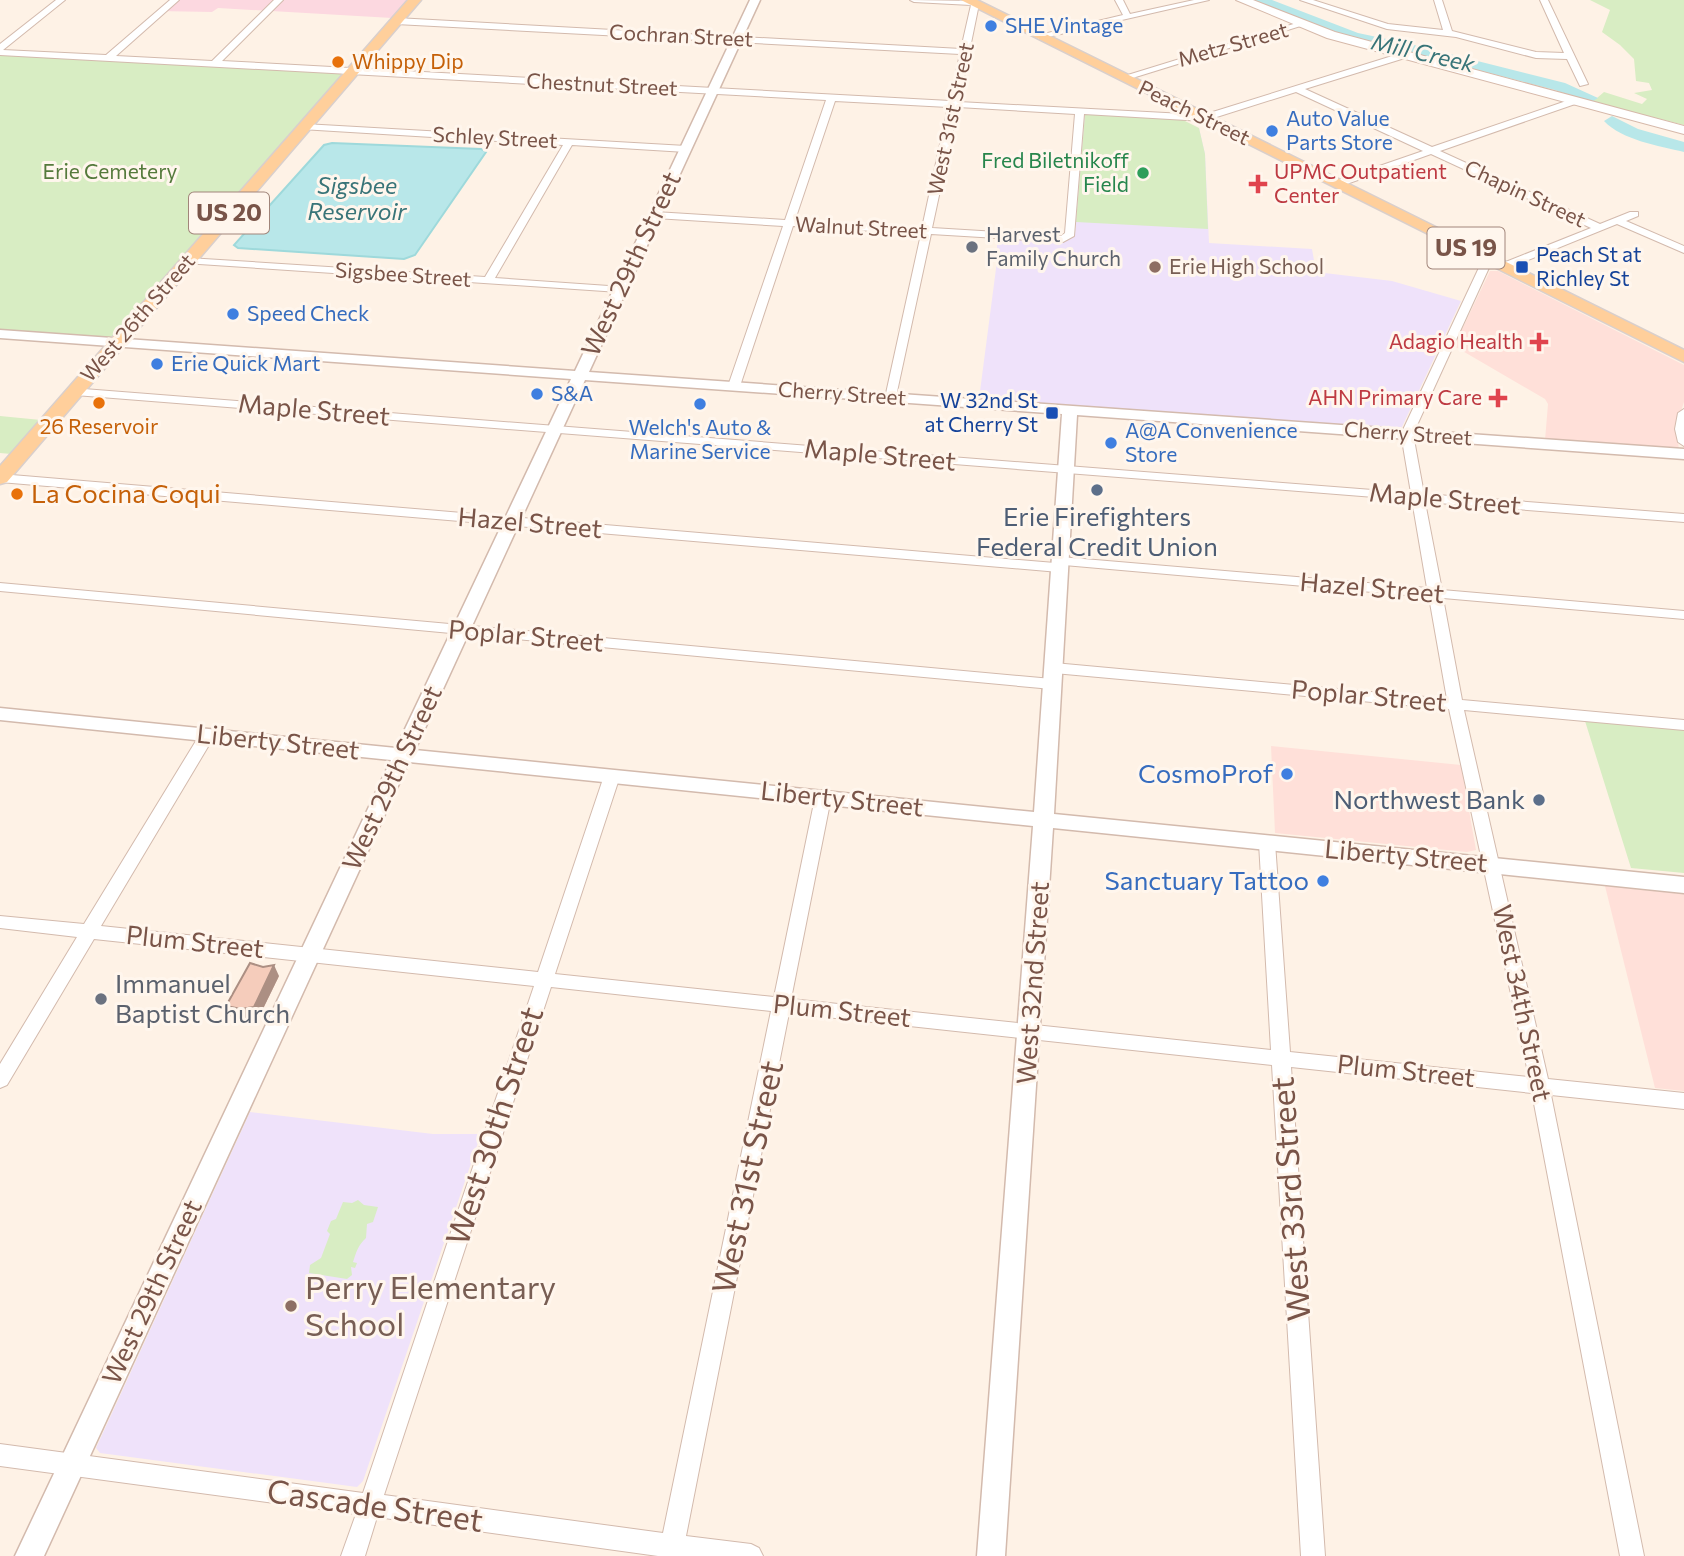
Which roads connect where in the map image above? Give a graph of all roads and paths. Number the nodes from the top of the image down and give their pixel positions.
1 (61, 0) edge
2 (175, 0) edge
3 (279, 0) edge
4 (415, 0) edge
5 (755, 0) edge
6 (914, 0) edge
7 (1119, 0) edge
8 (1205, 0) edge
9 (1242, 0) edge
10 (1304, 0) edge
11 (1438, 0) edge
12 (1544, 0) edge
13 (972, 2) edge
14 (1175, 3) edge
15 (1128, 17) junction
16 (396, 21) junction
17 (1303, 24) junction
18 (1448, 33) junction
19 (1039, 36) junction
20 (737, 39) junction
21 (0, 50) edge
22 (965, 52) junction
23 (1405, 55) junction
24 (1569, 56) junction
25 (108, 58) junction
26 (214, 64) junction
27 (352, 71) junction
28 (1123, 78) junction
29 (1583, 84) dead end
30 (1297, 89) junction
31 (713, 91) junction
32 (832, 97) junction
33 (1575, 101) junction
34 (954, 104) junction
35 (1080, 111) junction
36 (1204, 118) junction
37 (304, 127) junction
38 (1684, 130) edge
39 (569, 142) junction
40 (686, 149) junction
41 (1432, 151) junction
42 (1337, 184) junction
43 (1633, 214) dead end
44 (655, 215) junction
45 (1618, 221) junction
46 (790, 224) junction
47 (1600, 228) junction
48 (928, 232) junction
49 (1684, 250) edge
50 (188, 261) junction
51 (1495, 263) junction
52 (488, 281) junction
53 (619, 289) junction
54 (0, 334) edge
55 (117, 342) junction
56 (1684, 357) edge
57 (579, 375) junction
58 (734, 386) junction
59 (75, 391) junction
60 (891, 397) junction
61 (1070, 410) junction
62 (1684, 413) edge
63 (554, 429) junction
64 (1407, 434) junction
65 (1684, 442) edge
66 (1684, 454) edge
67 (1065, 470) junction
68 (0, 478) edge
69 (1417, 497) junction
70 (1684, 519) edge
71 (511, 522) junction
72 (1060, 564) junction
73 (0, 587) edge
74 (1434, 594) junction
75 (1684, 615) edge
76 (461, 629) junction
77 (1053, 676) junction
78 (1455, 704) junction
79 (3, 718) edge
80 (1684, 725) edge
81 (206, 735) junction
82 (402, 755) junction
83 (612, 776) junction
84 (823, 798) junction
85 (1043, 820) junction
86 (1267, 843) junction
87 (1492, 864) junction
88 (1684, 885) edge
89 (0, 922) edge
90 (89, 931) junction
91 (309, 954) junction
92 (543, 979) junction
93 (783, 1005) junction
94 (1030, 1032) junction
95 (1282, 1058) junction
96 (0, 1080) edge
97 (1540, 1086) junction
98 (1684, 1101) edge
99 (0, 1455) edge
100 (71, 1465) junction
101 (370, 1506) junction
102 (671, 1550) edge
103 (29, 1556) edge
104 (353, 1556) edge
105 (751, 1556) edge
106 (991, 1556) edge
107 (1313, 1556) edge
108 (1632, 1556) edge

1 - 21 street
2 - 25 street
3 - 26 street
4 - 16 main road, West 26th Street / US 20
5 - 20 street, West 29th Street
6 - 13 street
7 - 15 street
8 - 14 street
9 - 17 main road
10 - 18 street
11 - 18 street
12 - 24 street
13 - 19 main road, Peach Street / US 19
13 - 22 street, West 31st Street
14 - 15 street
15 - 19 street
16 - 20 street, Cochran Street
16 - 27 main road, West 26th Street / US 20
17 - 23 main road
17 - 28 street, Metz Street
18 - 24 street
19 - 28 main road, Peach Street / US 19
20 - 22 street, Cochran Street
20 - 31 street, West 29th Street
21 - 25 street, Chestnut Street
22 - 34 street, West 31st Street
23 - 30 street
23 - 33 main road
24 - 29 street
25 - 26 street, Chestnut Street
26 - 27 street, Chestnut Street
27 - 31 street, Chestnut Street
27 - 37 main road, West 26th Street / US 20
28 - 36 main road, Peach Street / US 19
30 - 36 street
30 - 41 street, Chapin Street
31 - 32 street, Chestnut Street
31 - 40 street, West 29th Street
32 - 34 street, Chestnut Street
32 - 46 street
33 - 38 main road
33 - 41 street
34 - 35 street, Chestnut Street
34 - 48 street, West 31st Street
35 - 36 street, Chestnut Street
35 - 48 street, Walnut Street
36 - 42 main road, Peach Street / US 19
37 - 39 street, Schley Street
37 - 50 main road, West 26th Street / US 20
39 - 40 street, Schley Street
39 - 52 street
40 - 44 street, West 29th Street
41 - 42 street
41 - 47 street, Chapin Street
42 - 51 main road, Peach Street / US 19
43 - 45 street
44 - 46 street, Walnut Street
44 - 53 street, West 29th Street
45 - 47 street
45 - 49 street, Chapin Street
46 - 48 street, Walnut Street
46 - 58 street
47 - 51 street
48 - 60 street, West 31st Street
50 - 52 street, Sigsbee Street
50 - 55 main road, West 26th Street / US 20
51 - 56 main road, Peach Street / US 19
51 - 64 street
52 - 53 street, Sigsbee Street
53 - 57 street, West 29th Street
54 - 55 street, Cherry Street
55 - 57 street, Cherry Street
55 - 59 main road, West 26th Street / US 20
57 - 58 street, Cherry Street
57 - 63 street, West 29th Street
58 - 60 street, Cherry Street
59 - 63 street, Maple Street
59 - 68 main road, West 26th Street / US 20
60 - 61 street, Cherry Street
61 - 64 street, Cherry Street
61 - 67 street, West 32nd Street
62 - 65 street
63 - 67 street, Maple Street
63 - 71 street, West 29th Street
64 - 66 street, Cherry Street
64 - 69 street, West 34th Street
67 - 69 street, Maple Street
67 - 72 street, West 32nd Street
68 - 71 street, Hazel Street
69 - 70 street, Maple Street
69 - 74 street, West 34th Street
71 - 72 street, Hazel Street
71 - 76 street, West 29th Street
72 - 74 street, Hazel Street
72 - 77 street, West 32nd Street
73 - 76 street, Poplar Street
74 - 75 street, Hazel Street
74 - 78 street, West 34th Street
76 - 77 street, Poplar Street
76 - 82 street, West 29th Street
77 - 78 street, Poplar Street
77 - 85 street, West 32nd Street
78 - 80 street, Poplar Street
78 - 87 street, West 34th Street
79 - 81 street, Liberty Street
81 - 82 street, Liberty Street
81 - 90 street
82 - 83 street, Liberty Street
82 - 91 street, West 29th Street
83 - 84 street, Liberty Street
83 - 92 street, West 30th Street
84 - 85 street, Liberty Street
84 - 93 street, West 31st Street
85 - 86 street, Liberty Street
85 - 94 street, West 32nd Street
86 - 87 street, Liberty Street
86 - 95 street, West 33rd Street
87 - 88 street, Liberty Street
87 - 97 street, West 34th Street
89 - 90 street, Plum Street
90 - 91 street, Plum Street
90 - 96 street
91 - 92 street, Plum Street
91 - 100 street, West 29th Street
92 - 93 street, Plum Street
92 - 101 street, West 30th Street
93 - 94 street, Plum Street
93 - 102 street, West 31st Street
94 - 95 street, Plum Street
94 - 106 street, West 32nd Street
95 - 97 street, Plum Street
95 - 107 street, West 33rd Street
97 - 98 street, Plum Street
97 - 108 street, West 34th Street
99 - 100 street, Cascade Street
100 - 101 street, Cascade Street
100 - 103 street, West 29th Street
101 - 102 street, Cascade Street
101 - 104 street, West 30th Street
102 - 105 street, Cascade Street

